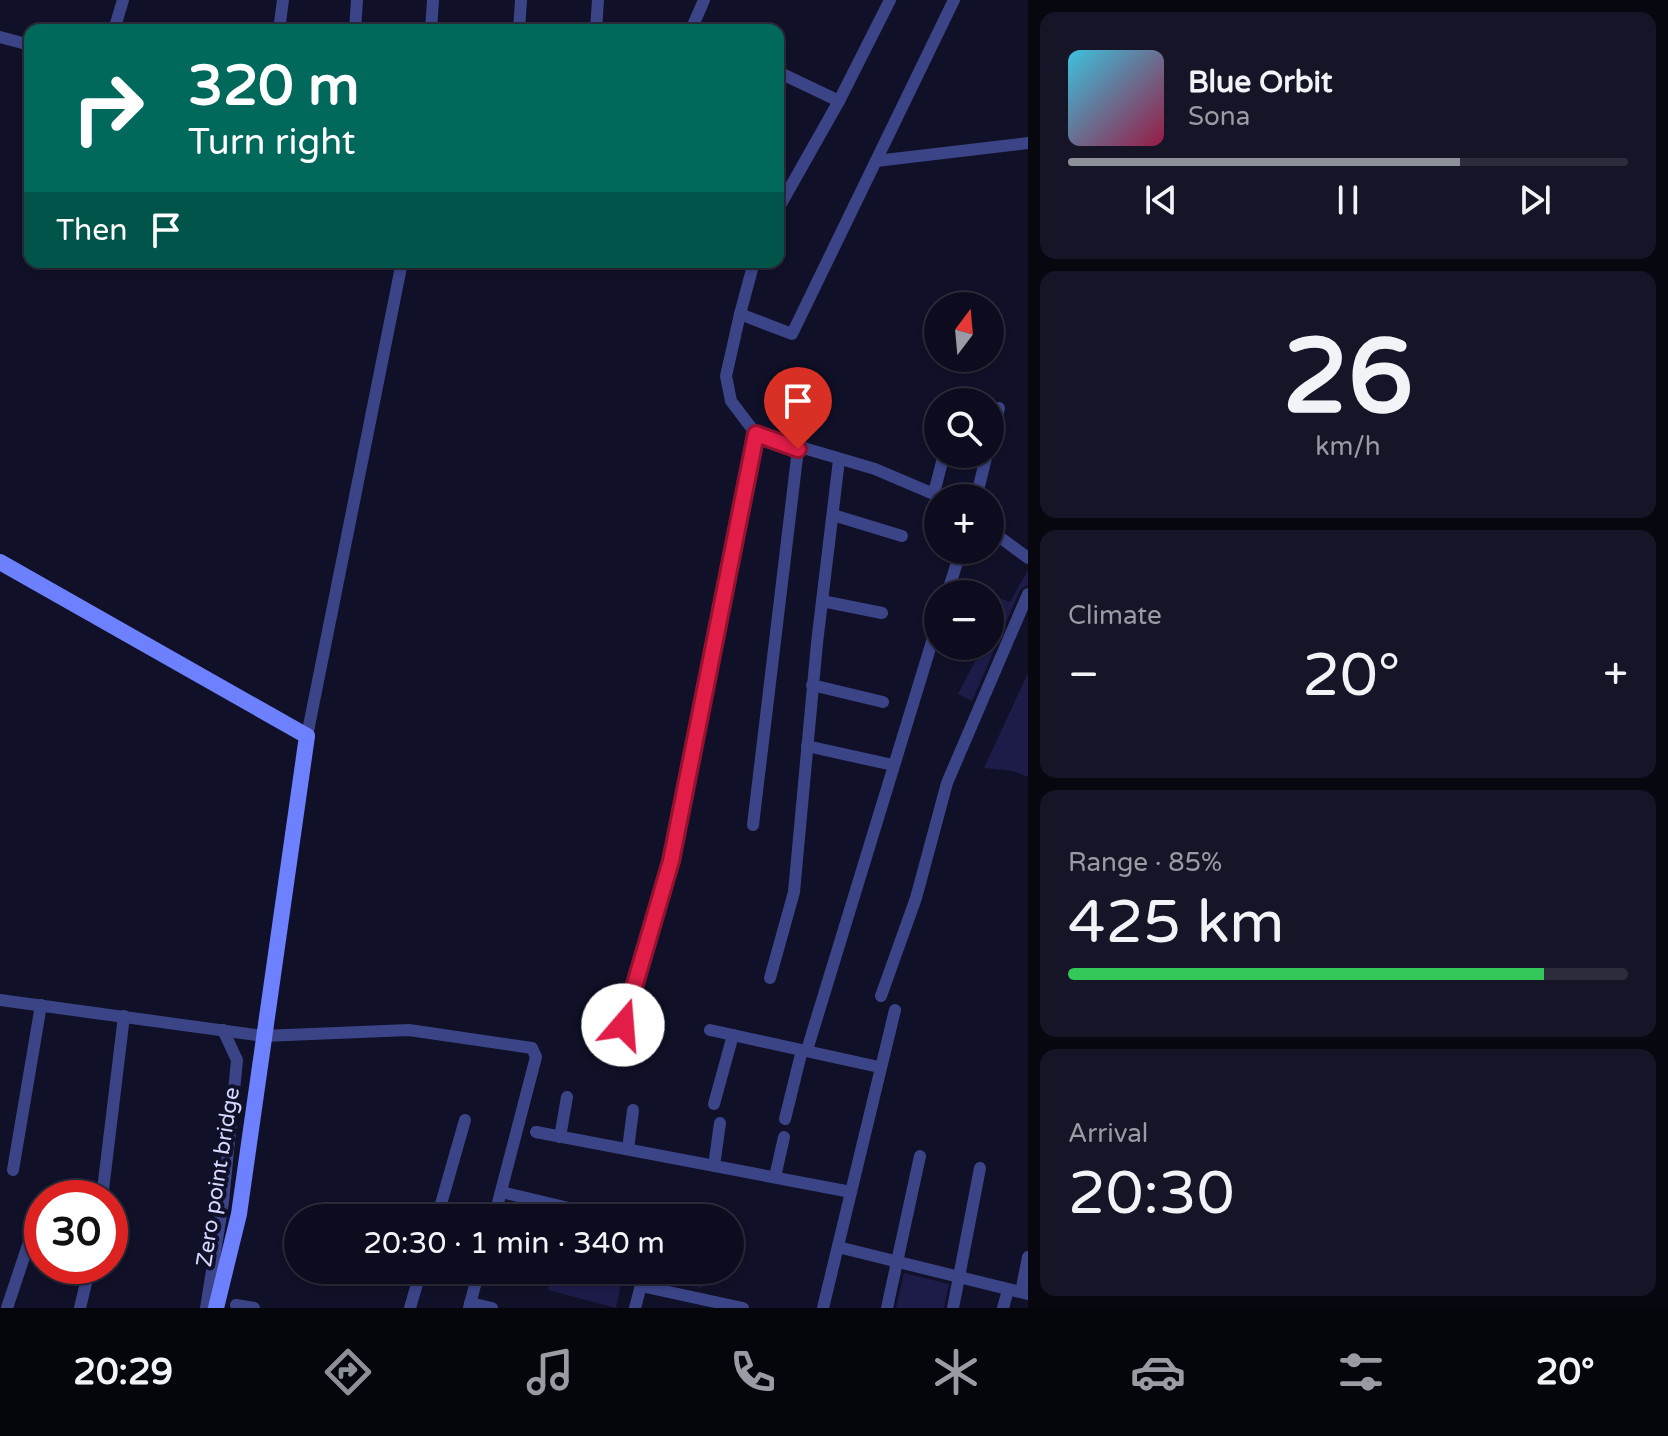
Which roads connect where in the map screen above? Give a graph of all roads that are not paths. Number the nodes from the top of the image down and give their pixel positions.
1 (123, 0) edge
2 (283, 0) edge
3 (357, 0) edge
4 (433, 0) edge
5 (521, 0) edge
6 (598, 0) edge
7 (704, 0) edge
8 (890, 0) edge
9 (954, 0) edge
10 (116, 24) edge
11 (280, 24) edge
12 (355, 24) edge
13 (431, 24) edge
14 (519, 24) edge
15 (596, 24) edge
16 (694, 24) edge
17 (0, 37) edge
18 (24, 43) edge
19 (784, 75) edge
20 (839, 101) junction
21 (1028, 143) edge
22 (876, 161) junction
23 (784, 198) edge
24 (401, 268) edge
25 (752, 268) edge
26 (740, 314) junction
27 (756, 434) junction
28 (798, 449) junction
29 (839, 460) junction
30 (924, 490) edge
31 (833, 515) junction
32 (902, 536) dead end
33 (1004, 540) edge
34 (1028, 558) edge
35 (0, 562) edge
36 (1028, 594) edge
37 (822, 601) junction
38 (882, 613) dead end
39 (926, 660) edge
40 (812, 685) junction
41 (883, 702) dead end
42 (307, 736) junction
43 (807, 746) junction
44 (893, 765) junction
45 (753, 825) dead end
46 (770, 978) dead end
47 (881, 996) dead end
48 (0, 1000) edge
49 (41, 1005) junction
50 (895, 1010) dead end
51 (124, 1016) junction
52 (623, 1025) dead end
53 (223, 1030) junction
54 (710, 1030) dead end
55 (733, 1035) junction
56 (263, 1036) junction
57 (804, 1050) junction
58 (879, 1067) junction
59 (567, 1097) dead end
60 (714, 1104) dead end
61 (633, 1110) dead end
62 (785, 1119) dead end
63 (465, 1120) dead end
64 (720, 1123) dead end
65 (536, 1132) dead end
66 (560, 1137) junction
67 (784, 1137) dead end
68 (628, 1149) junction
69 (920, 1156) dead end
70 (714, 1166) junction
71 (980, 1168) dead end
72 (13, 1170) dead end
73 (775, 1177) junction
74 (104, 1180) edge
75 (501, 1192) junction
76 (851, 1192) junction
77 (441, 1204) edge
78 (498, 1204) edge
79 (552, 1204) edge
80 (838, 1247) junction
81 (24, 1257) edge
82 (1028, 1257) edge
83 (898, 1262) junction
84 (959, 1277) junction
85 (86, 1284) edge
86 (417, 1284) edge
87 (476, 1284) edge
88 (641, 1286) joint
89 (1019, 1292) edge
90 (236, 1305) dead end
91 (470, 1306) edge
92 (7, 1308) edge
93 (80, 1308) edge
94 (206, 1308) edge
95 (216, 1308) edge
96 (254, 1308) edge
97 (410, 1308) edge
98 (492, 1308) edge
99 (635, 1308) edge
100 (743, 1308) edge
101 (823, 1308) edge
102 (887, 1308) edge
103 (953, 1308) edge
104 (1003, 1308) edge

1 - 10 street
2 - 11 street
3 - 12 street
4 - 13 street
5 - 14 street
6 - 15 street
7 - 16 street
8 - 20 street
9 - 22 street
17 - 18 street
19 - 20 street
20 - 23 street
21 - 22 street
22 - 26 street
24 - 42 street
25 - 26 street
26 - 27 street
27 - 28 street
27 - 52 street
28 - 29 street
28 - 45 street
29 - 30 street
29 - 31 street
31 - 32 street
31 - 37 street
33 - 34 street
35 - 42 street
36 - 47 street
37 - 38 street
37 - 40 street
39 - 44 street
40 - 41 street
40 - 43 street
42 - 56 street, Zero point bridge
43 - 44 street
43 - 46 street
44 - 57 street
48 - 49 street
49 - 51 street
49 - 72 street
50 - 58 street
51 - 53 street
51 - 74 street
53 - 56 street
53 - 94 street
54 - 55 street
55 - 57 street
55 - 60 street
56 - 75 street
56 - 95 street, Zero point bridge
57 - 58 street
57 - 62 street
58 - 76 street
59 - 66 street
61 - 68 street
63 - 77 street
64 - 70 street
65 - 66 street
66 - 68 street
67 - 73 street
68 - 70 street
69 - 83 street
70 - 73 street
71 - 84 street
73 - 76 street
75 - 78 street
75 - 79 street
76 - 80 street
80 - 83 street
80 - 101 street
81 - 92 street
82 - 89 street
83 - 84 street
83 - 102 street
84 - 89 street
84 - 103 street
85 - 93 street
86 - 97 street
87 - 91 street
88 - 99 street
88 - 100 street
89 - 104 street
90 - 96 street
91 - 98 street

